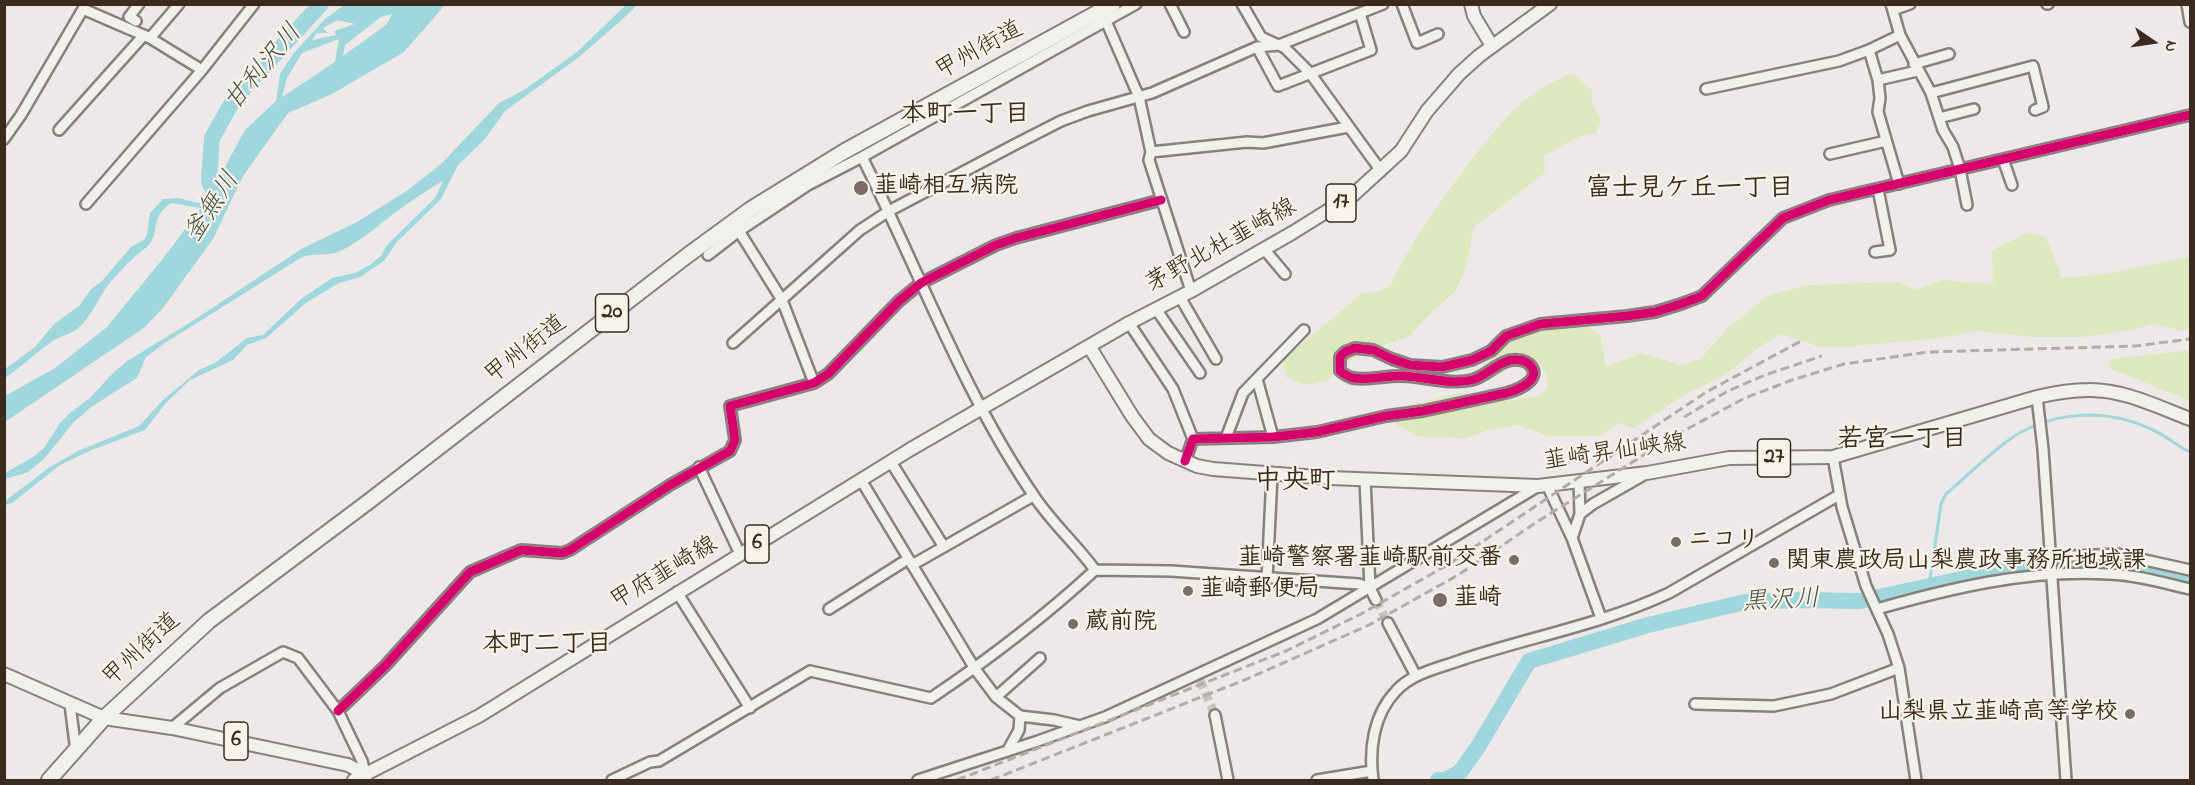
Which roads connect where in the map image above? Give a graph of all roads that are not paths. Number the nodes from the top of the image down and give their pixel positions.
1 (139, 4) edge
2 (179, 4) edge
3 (254, 4) edge
4 (1113, 4) edge
5 (1136, 4) edge
6 (1170, 4) edge
7 (1242, 4) edge
8 (1383, 4) edge
9 (1402, 4) edge
10 (1471, 4) edge
11 (1550, 4) edge
12 (1910, 4) edge
13 (2187, 4) edge
14 (1892, 7) edge
15 (1360, 13) junction
16 (136, 21) dead end
17 (1106, 21) junction
18 (2190, 21) edge
19 (1184, 32) dead end
20 (1438, 34) dead end
21 (1900, 35) junction
22 (147, 37) junction
23 (1279, 45) junction
24 (1492, 45) junction
25 (1257, 47) junction
26 (1869, 50) junction
27 (1949, 54) dead end
28 (1916, 67) junction
29 (202, 70) junction
30 (1310, 73) junction
31 (1878, 80) junction
32 (1706, 89) dead end
33 (1931, 93) junction
34 (1140, 97) junction
35 (1974, 108) dead end
36 (2035, 110) dead end
37 (2190, 115) edge
38 (1939, 118) junction
39 (1348, 127) junction
40 (58, 130) dead end
41 (4, 140) edge
42 (1887, 141) junction
43 (1151, 152) junction
44 (1830, 154) dead end
45 (862, 157) junction
46 (2003, 159) junction
47 (1960, 169) junction
48 (1381, 171) junction
49 (1899, 184) junction
50 (2012, 185) dead end
51 (1878, 189) junction
52 (1161, 200) junction
53 (86, 204) dead end
54 (1967, 205) dead end
55 (889, 211) junction
56 (739, 231) junction
57 (1264, 249) junction
58 (1875, 252) dead end
59 (708, 255) dead end
60 (1285, 274) dead end
61 (921, 283) junction
62 (1185, 294) junction
63 (782, 300) junction
64 (1156, 309) junction
65 (1129, 323) junction
66 (1304, 330) dead end
67 (733, 343) dead end
68 (1089, 346) junction
69 (1216, 358) dead end
70 (1200, 373) dead end
71 (1257, 379) junction
72 (814, 383) junction
73 (2037, 397) junction
74 (981, 408) junction
75 (2190, 420) edge
76 (1273, 437) junction
77 (1226, 438) junction
78 (1193, 439) junction
79 (1833, 457) junction
80 (1185, 461) junction
81 (891, 462) junction
82 (699, 467) junction
83 (1647, 473) junction
84 (1272, 475) junction
85 (861, 480) junction
86 (1365, 480) junction
87 (1579, 482) junction
88 (1543, 486) junction
89 (1839, 495) junction
90 (1033, 496) junction
91 (1580, 514) junction
92 (1572, 538) junction
93 (944, 547) junction
94 (740, 554) junction
95 (2050, 557) junction
96 (910, 562) junction
97 (1095, 570) junction
98 (2190, 570) edge
99 (2052, 575) junction
100 (1267, 579) junction
101 (1370, 588) junction
102 (2190, 589) edge
103 (677, 592) junction
104 (1376, 600) tunnel mouth
105 (1876, 608) junction
106 (829, 609) dead end
107 (1601, 618) junction
108 (1388, 623) tunnel mouth
109 (1040, 658) dead end
110 (1899, 668) junction
111 (975, 669) junction
112 (4, 675) edge
113 (1416, 676) junction
114 (996, 697) junction
115 (70, 704) junction
116 (1695, 704) dead end
117 (750, 708) junction
118 (338, 711) junction
119 (1215, 715) tunnel mouth
120 (1020, 716) junction
121 (104, 718) junction
122 (1080, 726) junction
123 (172, 728) junction
124 (1008, 750) junction
125 (76, 752) junction
126 (1373, 776) edge
127 (362, 778) edge
128 (49, 780) edge
129 (612, 780) edge
130 (918, 780) edge
131 (1228, 780) edge
132 (1317, 780) edge
133 (1916, 780) edge
134 (2066, 780) edge

1 - 16 street
2 - 22 street
3 - 29 street
4 - 121 highway, 甲州街道 / 20
5 - 17 street
6 - 19 street
7 - 23 street
8 - 15 street
9 - 20 street
10 - 24 main road
11 - 24 main road, 茅野北杜韮崎線 / 17
12 - 14 street
13 - 18 street
14 - 21 street
15 - 23 street
15 - 30 street
17 - 34 street
17 - 45 street
21 - 26 street
21 - 28 street
22 - 29 street
22 - 40 street
22 - 41 street
23 - 25 street
23 - 30 street
24 - 48 main road, 茅野北杜韮崎線 / 17
25 - 30 street
25 - 34 street
26 - 31 street
26 - 32 street
27 - 28 street
28 - 31 street
28 - 33 street
29 - 53 street
30 - 39 street
31 - 42 street
33 - 36 street
33 - 38 street
34 - 43 street
34 - 55 street
35 - 38 street
37 - 46 street
38 - 47 street
39 - 43 street
39 - 48 street
42 - 44 street
42 - 49 street
43 - 52 street
45 - 55 street
45 - 56 street
46 - 47 street
46 - 50 street
47 - 49 street
47 - 54 street
48 - 57 main road, 茅野北杜韮崎線 / 17
49 - 51 street
51 - 58 street
51 - 76 street
52 - 61 street
52 - 62 street
55 - 61 street
55 - 63 street
56 - 59 street
56 - 63 street
57 - 60 street
57 - 62 main road, 茅野北杜韮崎線 / 17
61 - 72 street
61 - 74 street
62 - 64 main road, 茅野北杜韮崎線 / 17
62 - 69 street
63 - 67 street
63 - 72 street
64 - 65 main road, 茅野北杜韮崎線 / 17
64 - 70 street
65 - 68 main road, 茅野北杜韮崎線 / 17
65 - 78 street
66 - 71 street
68 - 74 main road, 甲府韮崎線 / 6
68 - 80 main road, 韮崎昇仙峡線 / 27
71 - 76 street
71 - 77 street
72 - 82 street
73 - 75 main road, 韮崎昇仙峡線 / 27
73 - 79 main road, 韮崎昇仙峡線 / 27
73 - 95 street
74 - 81 main road, 甲府韮崎線 / 6
74 - 90 street
76 - 77 street
77 - 78 street
78 - 80 street
79 - 83 main road, 韮崎昇仙峡線 / 27
79 - 89 street
80 - 84 main road, 韮崎昇仙峡線 / 27
81 - 85 main road, 甲府韮崎線 / 6
81 - 93 street
82 - 94 street
82 - 118 street
83 - 87 main road, 韮崎昇仙峡線 / 27
83 - 91 street
84 - 86 main road, 韮崎昇仙峡線 / 27
84 - 100 street
85 - 94 main road, 甲府韮崎線 / 6
85 - 96 street
86 - 88 main road, 韮崎昇仙峡線 / 27
86 - 101 street
87 - 88 main road, 韮崎昇仙峡線 / 27
87 - 91 street
88 - 92 street
88 - 101 street
89 - 105 street
89 - 107 street
90 - 93 street
90 - 97 street
91 - 92 street
92 - 107 street
93 - 96 street
94 - 103 main road, 甲府韮崎線 / 6
95 - 98 street
95 - 99 street
96 - 106 street
96 - 111 street
97 - 100 street
97 - 111 street
99 - 102 street
99 - 105 street
99 - 134 street
100 - 101 street
101 - 104 street
101 - 122 street
103 - 117 street
103 - 127 main road, 甲府韮崎線 / 6
105 - 110 street
107 - 113 street
108 - 113 street
109 - 114 street
110 - 116 street
110 - 133 street
111 - 114 street
111 - 117 street
112 - 115 main road
113 - 126 street
114 - 120 street
115 - 121 main road
115 - 125 street
117 - 129 street
118 - 123 street
118 - 127 street
119 - 131 street
120 - 122 street
120 - 124 street
121 - 123 main road, 6
121 - 125 highway, 甲州街道 / 20
122 - 124 street
123 - 127 main road, 6
124 - 130 street
125 - 128 highway, 甲州街道 / 20
126 - 132 street

